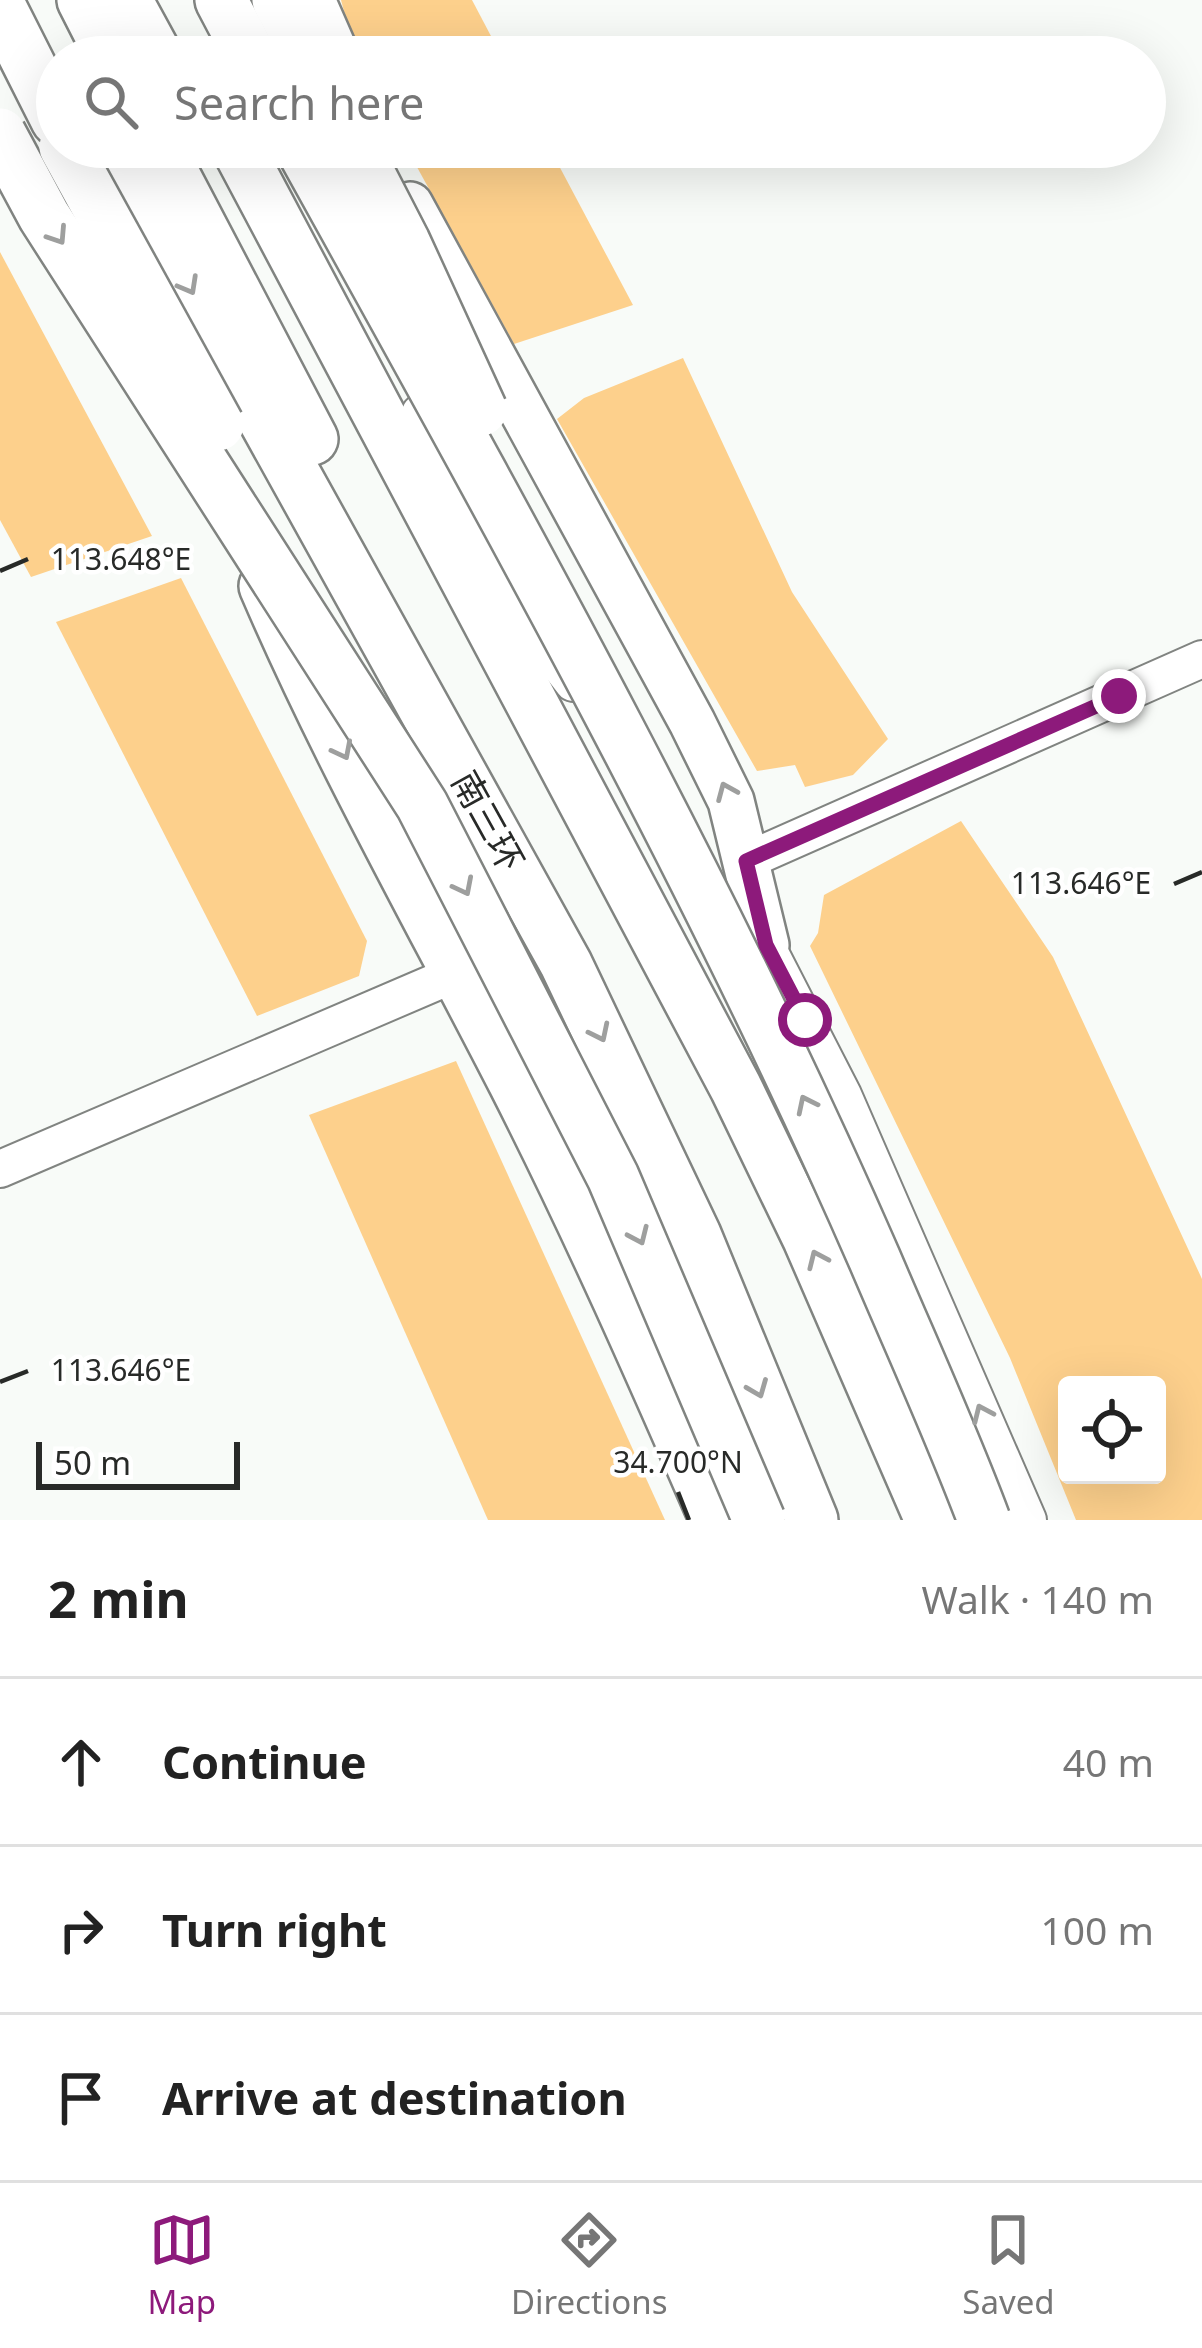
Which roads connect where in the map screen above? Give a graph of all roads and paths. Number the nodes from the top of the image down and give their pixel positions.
1 (32, 0) edge
2 (83, 0) edge
3 (127, 0) edge
4 (160, 0) edge
5 (217, 0) edge
6 (278, 0) edge
7 (312, 0) edge
8 (0, 7) edge
9 (0, 30) edge
10 (52, 36) edge
11 (101, 36) edge
12 (146, 36) edge
13 (179, 36) edge
14 (231, 36) edge
15 (238, 36) edge
16 (297, 36) edge
17 (328, 36) edge
18 (36, 78) edge
19 (36, 95) edge
20 (0, 134) edge
21 (79, 168) edge
22 (79, 168) edge
23 (124, 168) edge
24 (170, 168) edge
25 (215, 168) edge
26 (248, 168) edge
27 (293, 168) edge
28 (312, 168) edge
29 (366, 168) edge
30 (390, 168) edge
31 (1202, 659) edge
32 (422, 805) junction
33 (686, 858) junction
34 (746, 861) junction
35 (646, 920) junction
36 (766, 945) junction
37 (457, 973) junction
38 (572, 976) junction
39 (0, 1169) edge
40 (716, 1520) edge
41 (759, 1520) edge
42 (812, 1520) edge
43 (931, 1520) edge
44 (984, 1520) edge
45 (1028, 1520) edge

1 - 10 highway
2 - 11 highway
3 - 12 highway
4 - 13 highway
5 - 14 street
5 - 15 highway
6 - 16 highway
7 - 17 main road
8 - 18 highway
9 - 19 highway
20 -> 32 highway, bridge
21 - 32 highway, bridge
22 -> 37 highway
23 -> 38 highway, 南三环
24 - 38 highway
25 - 35 highway
26 - 35 highway
27 - 36 street
28 - 33 highway, bridge
29 - 33 highway, bridge
34 -> 30 main road
31 - 34 street
32 -> 41 highway, bridge
44 -> 33 highway, bridge
34 - 36 main road
43 -> 35 highway
45 -> 36 street
37 - 39 street
37 - 40 highway
38 -> 42 highway, 南三环

